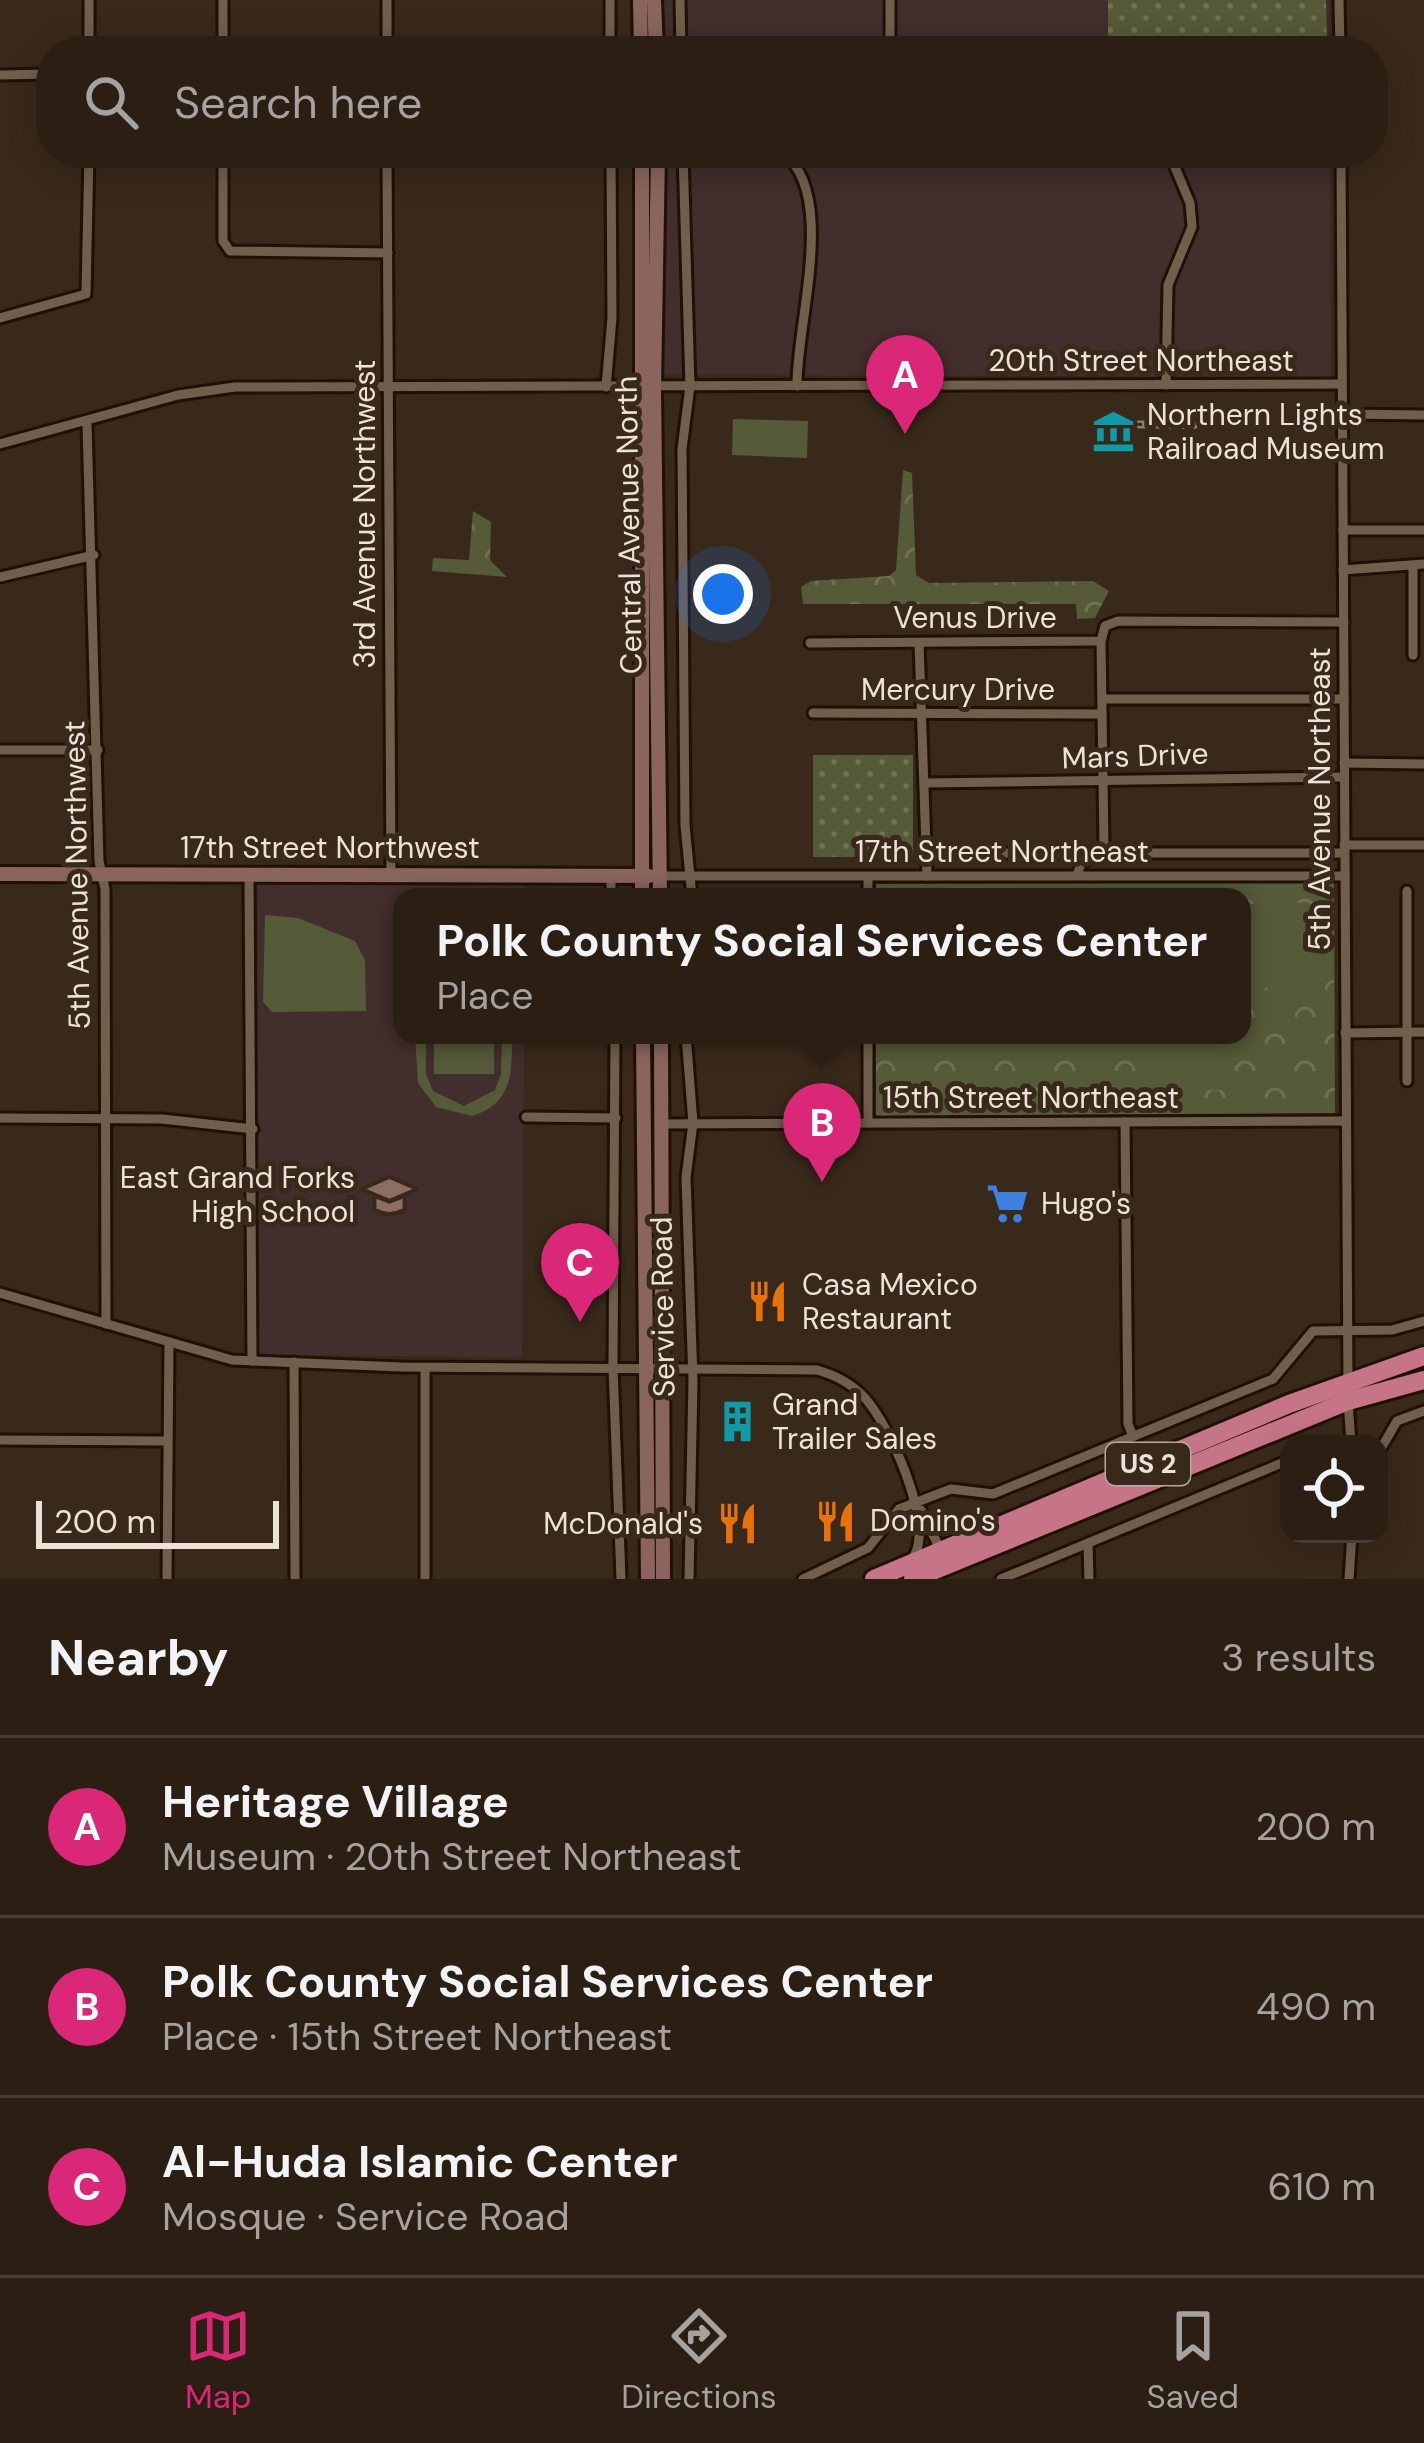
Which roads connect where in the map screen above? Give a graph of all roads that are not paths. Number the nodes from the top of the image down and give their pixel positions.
1 (88, 0) edge
2 (223, 0) edge
3 (387, 0) edge
4 (610, 0) edge
5 (640, 0) edge
6 (654, 0) edge
7 (680, 0) edge
8 (890, 0) edge
9 (1339, 0) edge
10 (89, 36) edge
11 (223, 36) edge
12 (387, 36) edge
13 (610, 36) edge
14 (641, 36) edge
15 (655, 36) edge
16 (681, 36) edge
17 (890, 36) edge
18 (1340, 36) edge
19 (36, 74) edge
20 (0, 75) edge
21 (89, 168) edge
22 (224, 168) edge
23 (387, 168) edge
24 (611, 168) edge
25 (641, 168) edge
26 (657, 168) edge
27 (683, 168) edge
28 (797, 168) edge
29 (1175, 168) edge
30 (1341, 168) edge
31 (388, 253) junction
32 (0, 318) edge
33 (1341, 384) junction
34 (1166, 385) junction
35 (690, 386) junction
36 (796, 386) junction
37 (388, 387) junction
38 (606, 387) junction
39 (646, 387) junction
40 (1342, 415) junction
41 (1424, 415) edge
42 (87, 424) junction
43 (0, 444) edge
44 (1343, 530) junction
45 (1424, 530) edge
46 (94, 555) junction
47 (1418, 564) edge
48 (1343, 570) junction
49 (0, 577) edge
50 (1344, 622) junction
51 (1100, 641) junction
52 (810, 643) dead end
53 (919, 644) junction
54 (1413, 655) dead end
55 (1344, 698) junction
56 (1102, 699) junction
57 (813, 713) dead end
58 (920, 714) junction
59 (1102, 714) junction
60 (0, 750) edge
61 (98, 750) junction
62 (1344, 763) junction
63 (1424, 764) edge
64 (1344, 777) junction
65 (1102, 780) junction
66 (927, 783) junction
67 (1424, 845) edge
68 (1344, 849) junction
69 (1103, 852) junction
70 (927, 853) junction
71 (0, 874) edge
72 (102, 874) junction
73 (249, 874) junction
74 (1076, 875) junction
75 (391, 876) junction
76 (611, 876) junction
77 (642, 876) junction
78 (660, 876) junction
79 (692, 876) junction
80 (927, 876) junction
81 (868, 877) junction
82 (1345, 877) junction
83 (611, 888) edge
84 (642, 888) edge
85 (660, 888) edge
86 (692, 888) edge
87 (868, 888) edge
88 (1406, 891) dead end
89 (1407, 1032) junction
90 (1424, 1032) edge
91 (1345, 1033) junction
92 (615, 1044) edge
93 (643, 1044) edge
94 (662, 1044) edge
95 (687, 1044) edge
96 (868, 1044) edge
97 (1406, 1081) dead end
98 (526, 1117) dead end
99 (0, 1118) edge
100 (106, 1118) junction
101 (616, 1118) junction
102 (1345, 1121) junction
103 (868, 1122) junction
104 (1125, 1122) junction
105 (644, 1124) junction
106 (662, 1124) junction
107 (693, 1124) junction
108 (253, 1129) junction
109 (0, 1293) edge
110 (1424, 1321) edge
111 (106, 1324) junction
112 (1347, 1329) junction
113 (169, 1343) junction
114 (1424, 1355) edge
115 (252, 1361) junction
116 (294, 1362) junction
117 (613, 1366) junction
118 (643, 1366) junction
119 (662, 1366) junction
120 (693, 1366) junction
121 (425, 1368) junction
122 (1424, 1380) edge
123 (1348, 1391) junction
124 (1424, 1411) edge
125 (1350, 1435) edge
126 (1133, 1436) junction
127 (1388, 1436) edge
128 (0, 1440) edge
129 (165, 1442) junction
130 (1280, 1464) edge
131 (915, 1502) junction
132 (1088, 1543) junction
133 (1351, 1543) edge
134 (943, 1558) junction
135 (908, 1573) edge
136 (167, 1579) edge
137 (296, 1579) edge
138 (425, 1579) edge
139 (621, 1579) edge
140 (648, 1579) edge
141 (663, 1579) edge
142 (689, 1579) edge
143 (803, 1579) edge
144 (874, 1579) edge
145 (1001, 1579) edge
146 (1089, 1579) edge
147 (1348, 1579) edge

1 - 10 street
2 - 11 street
3 - 12 street
4 - 13 street
5 - 14 main road
6 - 15 main road
7 - 16 street
8 - 17 street
9 - 18 street
19 - 20 street
21 - 32 street
22 - 31 street
23 - 31 street, 3rd Avenue Northwest
24 - 38 street
25 - 39 main road, Central Avenue North
26 - 39 main road, Central Avenue North
27 - 35 street
28 - 36 street
29 - 34 street
30 - 33 street, 5th Avenue Northeast
31 - 37 street, 3rd Avenue Northwest
33 - 34 street, 20th Street Northeast
33 - 40 street, 5th Avenue Northeast
34 - 36 street, 20th Street Northeast
35 - 36 street, 20th Street Northeast
35 - 39 street, 20th Street Northeast
35 - 79 street
37 - 38 street, 20th Street Northeast
37 - 42 street, 20th Street Northeast
37 - 75 street, 3rd Avenue Northwest
38 - 39 street, 20th Street Northeast
39 - 77 main road, Central Avenue North
39 - 78 main road, Central Avenue North
40 - 41 street
40 - 44 street, 5th Avenue Northeast
42 - 43 street, 20th Street Northeast
42 - 46 street, 5th Avenue Northwest
44 - 45 street
44 - 48 street, 5th Avenue Northeast
46 - 49 street
46 - 61 street, 5th Avenue Northwest
47 - 48 street
47 - 54 street
48 - 50 street, 5th Avenue Northeast
50 - 51 street, Venus Drive
50 - 55 street, 5th Avenue Northeast
51 - 53 street, Venus Drive
51 - 56 street
52 - 53 street, Venus Drive
53 - 58 street
55 - 56 street
55 - 62 street, 5th Avenue Northeast
56 - 59 street
57 - 58 street, Mercury Drive
58 - 59 street, Mercury Drive
58 - 66 street
59 - 65 street
60 - 61 street
61 - 72 street, 5th Avenue Northwest
62 - 63 street
62 - 64 street, 5th Avenue Northeast
64 - 65 street, Mars Drive
64 - 68 street, 5th Avenue Northeast
65 - 66 street, Mars Drive
65 - 69 street
66 - 70 street
67 - 68 street
68 - 69 street
68 - 82 street, 5th Avenue Northeast
69 - 70 street
69 - 74 street
70 - 80 street
71 - 72 main road, 17th Street Northwest
72 - 73 main road, 17th Street Northwest
72 - 100 street, 5th Avenue Northwest
73 - 75 main road, 17th Street Northwest
73 - 108 street
74 - 80 street, 17th Street Northeast
74 - 82 street, 17th Street Northeast
75 - 76 main road, 17th Street Northwest
76 - 77 main road, 17th Street Northwest
76 - 83 street
77 - 78 main road, 17th Street Northwest
77 - 84 main road, Central Avenue North
78 - 79 street, 17th Street Northeast
78 - 85 main road, Central Avenue North
79 - 81 street, 17th Street Northeast
79 - 86 street
80 - 81 street, 17th Street Northeast
81 - 87 street
82 - 91 street, 5th Avenue Northeast
88 - 89 street
89 - 90 street
89 - 91 street
89 - 97 street
91 - 102 street, 5th Avenue Northeast
92 - 101 street, Service Road
93 - 105 main road
94 - 106 main road
95 - 107 street, Service Road
96 - 103 street
98 - 101 street
99 - 100 street
100 - 108 street
100 - 111 street, 5th Avenue Northwest
101 - 117 street, Service Road
102 - 104 street, 15th Street Northeast
102 - 112 street, 5th Avenue Northeast
103 - 104 street, 15th Street Northeast
103 - 107 street, 15th Street Northeast
104 - 126 street
105 - 106 street, 15th Street Northeast
105 - 118 main road
106 - 107 street, 15th Street Northeast
106 - 119 main road
107 - 120 street, Service Road
108 - 115 street
109 - 111 street
110 - 112 street
111 - 113 street
112 - 123 street, 5th Avenue Northeast
112 - 126 street
113 - 115 street
113 - 129 street
114 - 123 highway, US 2
115 - 116 street
116 - 121 street
116 - 137 street
117 - 118 street
117 - 121 street
117 - 139 street, Service Road
118 - 119 street
118 - 140 main road
119 - 120 street
119 - 141 main road
120 - 131 street
120 - 142 street, Service Road
121 - 138 street
122 - 123 highway, US 2
123 - 125 street, 5th Avenue Northeast
123 - 134 highway, US 2
124 - 127 street
126 - 131 street
128 - 129 street
129 - 136 street
130 - 132 street
131 - 134 street
131 - 135 street
131 - 143 street
132 - 145 street
132 - 146 street
133 - 147 street
134 - 135 highway, US 2
135 - 144 highway, US 2

